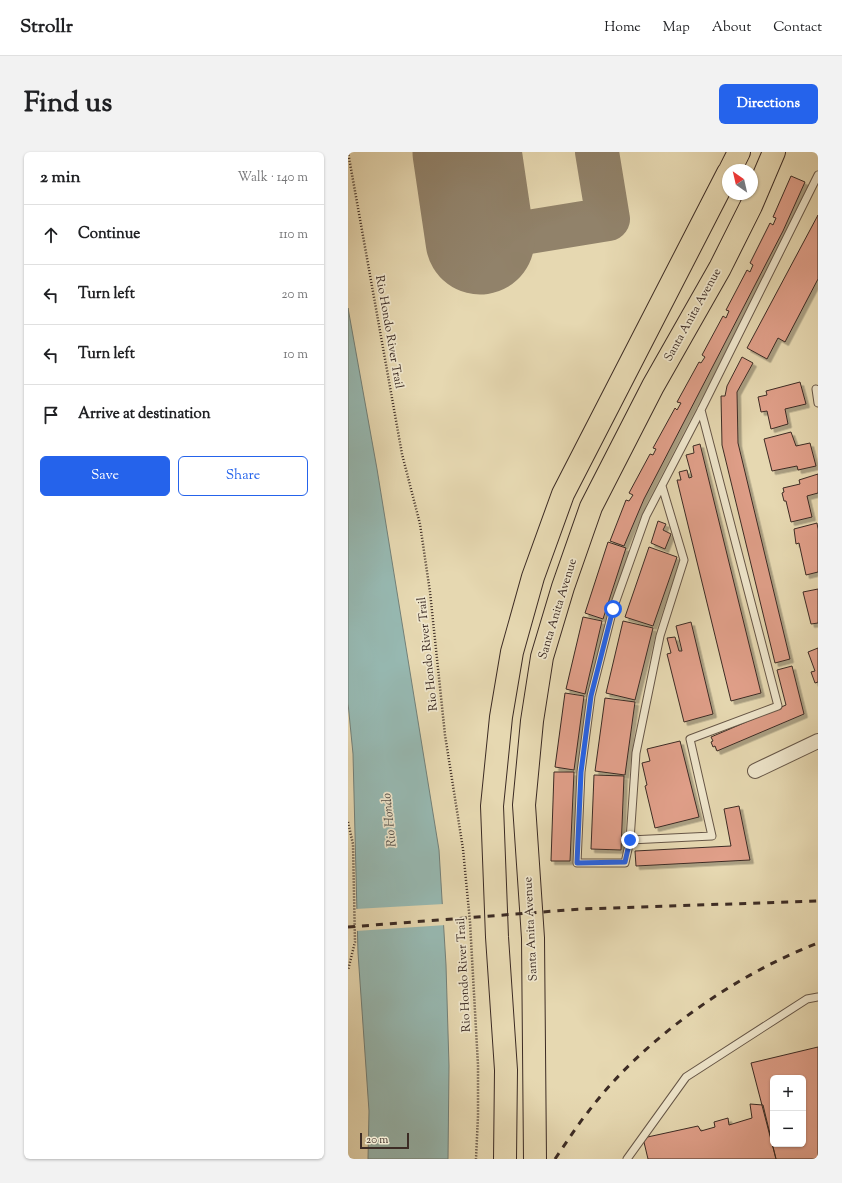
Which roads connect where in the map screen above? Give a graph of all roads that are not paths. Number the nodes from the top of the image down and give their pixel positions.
1 (739, 152) edge
2 (774, 152) edge
3 (733, 164) edge
4 (818, 175) edge
5 (722, 186) edge
6 (816, 389) dead end
7 (818, 403) edge
8 (701, 410) junction
9 (662, 486) junction
10 (818, 741) edge
11 (755, 772) dead end
12 (630, 840) junction
13 (818, 997) edge
14 (505, 1159) edge
15 (535, 1159) edge
16 (627, 1159) edge

1 - 3 main road
2 - 15 main road, Santa Anita Avenue
4 - 8 lane
5 - 14 main road
6 - 7 lane
8 - 9 lane
8 - 12 lane
9 - 12 lane
9 - 12 lane
10 - 11 street
13 - 16 lane

